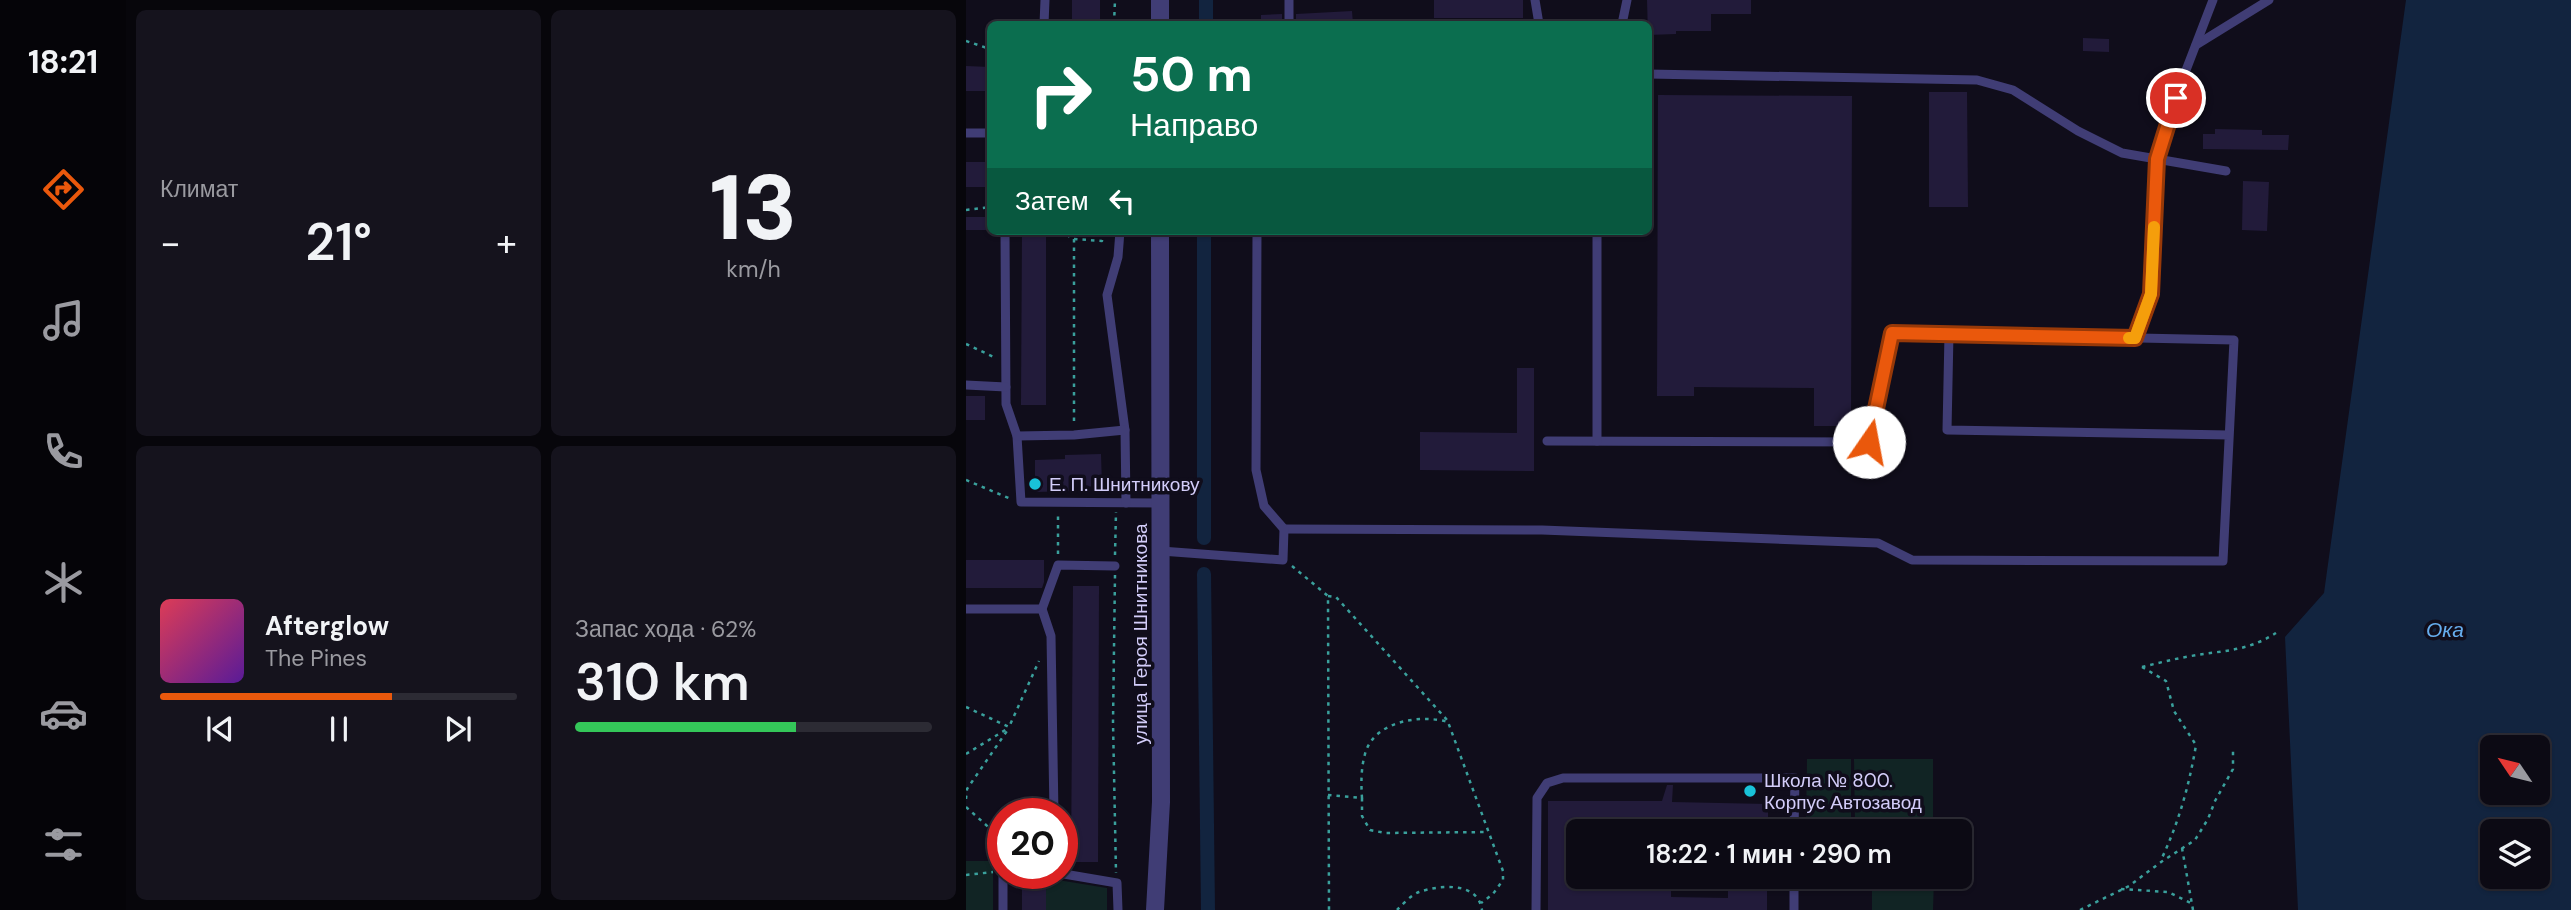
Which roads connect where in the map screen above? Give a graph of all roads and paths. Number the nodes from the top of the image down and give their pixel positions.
1 (1045, 0) edge
2 (1115, 0) edge
3 (1160, 0) edge
4 (1289, 0) edge
5 (1535, 0) edge
6 (1627, 0) edge
7 (2213, 0) edge
8 (2269, 0) edge
9 (1044, 21) edge
10 (1114, 21) edge
11 (1160, 21) edge
12 (1289, 21) edge
13 (1538, 21) edge
14 (1623, 21) edge
15 (966, 41) edge
16 (2196, 45) junction
17 (987, 47) edge
18 (1652, 74) edge
19 (966, 132) edge
20 (987, 133) edge
21 (2157, 159) junction
22 (2226, 171) dead end
23 (987, 207) edge
24 (966, 210) edge
25 (1005, 235) edge
26 (1066, 235) edge
27 (1102, 235) edge
28 (1120, 235) edge
29 (1160, 235) edge
30 (1257, 235) edge
31 (1597, 235) edge
32 (1074, 239) junction
33 (1949, 334) junction
34 (2135, 338) junction
35 (966, 344) edge
36 (1006, 362) junction
37 (966, 385) edge
38 (1006, 387) junction
39 (1125, 430) junction
40 (1074, 435) junction
41 (2229, 435) junction
42 (1017, 436) junction
43 (1547, 441) dead end
44 (1597, 441) junction
45 (966, 480) edge
46 (1021, 502) junction
47 (1058, 503) junction
48 (1126, 503) junction
49 (1160, 503) junction
50 (1284, 529) junction
51 (1160, 551) junction
52 (1283, 560) junction
53 (1058, 565) junction
54 (1115, 566) dead end
55 (1328, 596) junction
56 (966, 609) edge
57 (1042, 609) junction
58 (2276, 633) dead end
59 (1114, 642) dead end
60 (1040, 659) dead end
61 (966, 707) edge
62 (1448, 722) junction
63 (1009, 727) junction
64 (2233, 751) dead end
65 (966, 754) edge
66 (1328, 795) junction
67 (1054, 798) edge
68 (1362, 798) junction
69 (966, 799) edge
70 (966, 807) edge
71 (1794, 819) edge
72 (987, 825) edge
73 (1488, 832) junction
74 (2182, 848) junction
75 (2161, 862) junction
76 (987, 873) edge
77 (966, 875) edge
78 (1078, 876) edge
79 (1116, 883) junction
80 (1003, 889) edge
81 (1794, 889) edge
82 (2122, 889) junction
83 (1481, 904) junction
84 (2193, 904) junction
85 (1003, 910) edge
86 (1118, 910) edge
87 (1155, 910) edge
88 (1329, 910) edge
89 (1397, 910) edge
90 (1482, 910) edge
91 (1536, 910) edge
92 (1794, 910) edge
93 (2080, 910) edge
94 (2193, 910) edge

1 - 9 lane
2 - 10 path
3 - 11 street
4 - 12 lane
5 - 13 lane
6 - 14 lane
7 - 16 lane
8 - 16 lane
15 - 17 path
16 - 21 lane
18 - 21 lane
19 - 20 lane
21 - 22 lane
21 - 34 lane
23 - 24 path
25 - 36 lane
26 - 32 path
27 - 32 path
28 - 39 lane
29 - 49 street, улица Героя Шнитникова
30 - 50 lane
31 - 44 lane
32 - 40 path
33 - 34 lane
33 - 41 lane
33 - 44 lane
34 - 41 lane
35 - 36 path
36 - 38 lane
37 - 38 lane
38 - 42 lane
39 - 40 lane
39 - 48 lane
40 - 42 lane
41 - 50 lane
42 - 46 lane
43 - 44 lane
45 - 46 path
46 - 47 lane
47 - 48 lane
47 - 53 path
48 - 49 lane
49 - 51 street, улица Героя Шнитникова
50 - 52 lane
51 - 52 lane
51 - 87 street, улица Героя Шнитникова
52 - 55 path
53 - 54 lane
53 - 57 lane
55 - 62 path
55 - 66 path
56 - 57 lane
57 - 67 lane
58 - 75 path
59 - 79 path
60 - 63 path
61 - 63 path
62 - 68 path
62 - 73 path
63 - 65 path
63 - 69 path
64 - 74 path
66 - 68 path
66 - 88 path
68 - 73 path
70 - 72 path
71 - 91 lane
73 - 83 path
74 - 75 path
74 - 84 path
75 - 82 path
76 - 77 path
78 - 79 lane
79 - 86 lane
80 - 85 lane
81 - 92 lane
82 - 84 path
82 - 93 path
83 - 89 path
83 - 90 path
84 - 94 path

